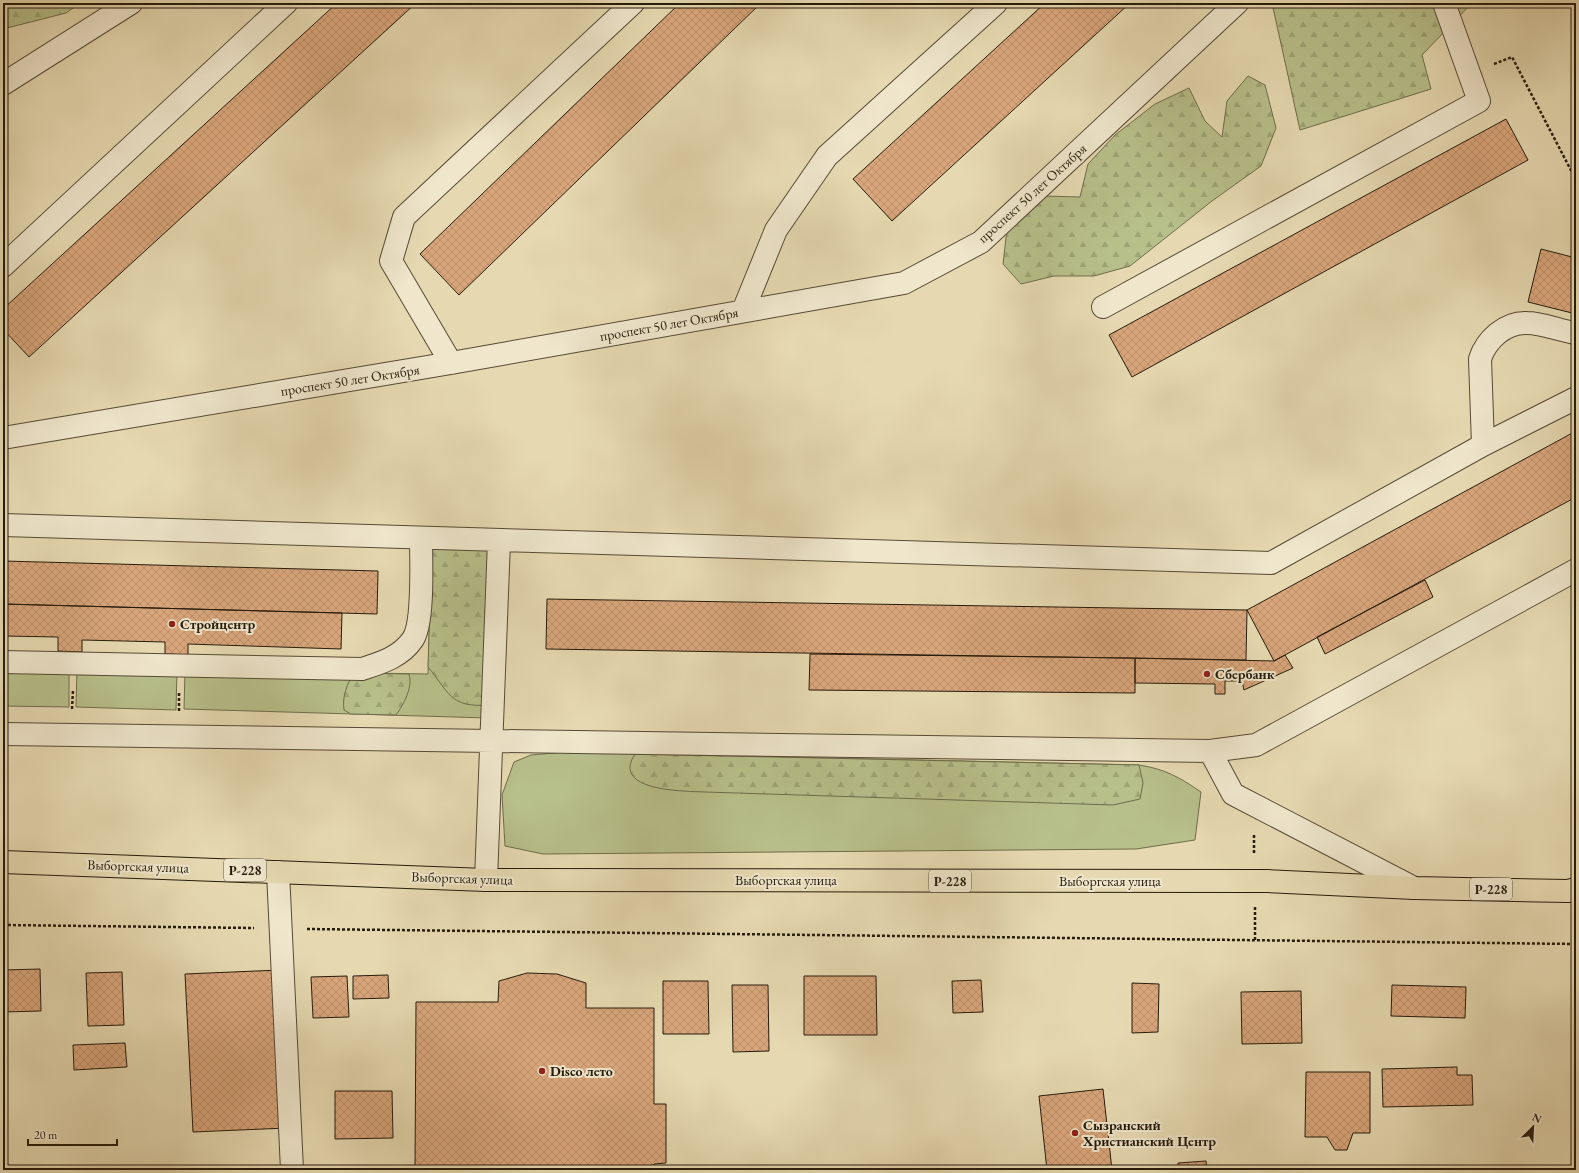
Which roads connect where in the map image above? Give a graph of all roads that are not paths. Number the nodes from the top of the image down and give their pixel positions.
1 (131, 3) edge
2 (286, 3) edge
3 (633, 3) edge
4 (996, 3) edge
5 (1237, 3) edge
6 (1444, 3) edge
7 (3, 84) edge
8 (3, 266) edge
9 (1104, 307) dead end
10 (743, 311) junction
11 (1576, 333) edge
12 (451, 363) junction
13 (1576, 398) edge
14 (3, 438) edge
15 (1483, 445) junction
16 (3, 525) edge
17 (421, 538) junction
18 (499, 541) junction
19 (1576, 570) edge
20 (3, 662) edge
21 (3, 734) edge
22 (492, 740) junction
23 (1210, 751) junction
24 (3, 862) edge
25 (278, 872) junction
26 (486, 880) junction
27 (1414, 888) junction
28 (1573, 891) edge
29 (292, 1170) edge

1 - 7 street
2 - 8 street
3 - 12 street
4 - 10 street
5 - 10 street, проспект 50 лет Октября
6 - 9 street
10 - 12 street, проспект 50 лет Октября
11 - 15 street
12 - 14 street, проспект 50 лет Октября
13 - 15 street
15 - 18 street
16 - 17 street
17 - 18 street
17 - 20 street
18 - 22 street
19 - 23 street
21 - 22 street
22 - 23 street
22 - 26 street
23 - 27 street
24 - 25 main road, Выборгская улица / Р-228
25 - 26 main road, Выборгская улица / Р-228
25 - 29 street
26 - 27 main road, Выборгская улица / Р-228
27 - 28 main road, Выборгская улица / Р-228

